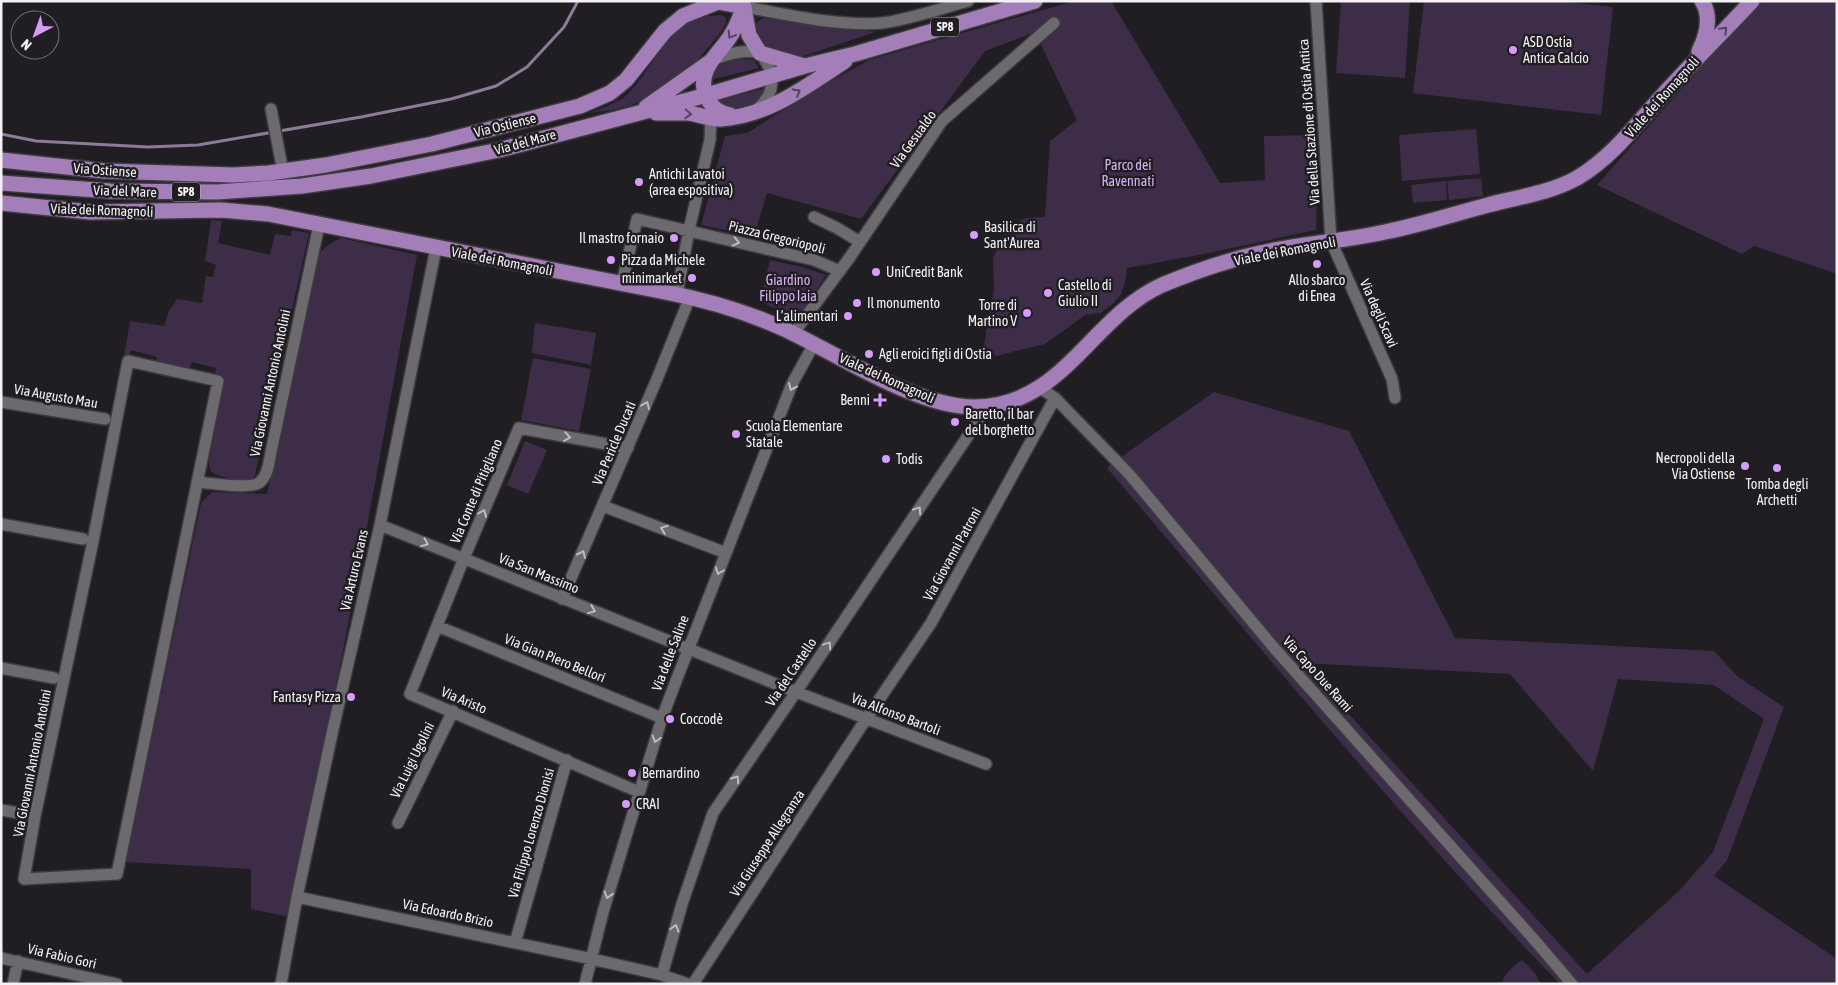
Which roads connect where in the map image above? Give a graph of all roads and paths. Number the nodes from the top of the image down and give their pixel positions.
1 (968, 1) edge
2 (1035, 1) edge
3 (1316, 1) edge
4 (1702, 1) edge
5 (1752, 1) edge
6 (718, 2) edge
7 (744, 4) edge
8 (1054, 23) dead end
9 (760, 53) junction
10 (854, 54) junction
11 (1695, 59) junction
12 (712, 60) junction
13 (805, 66) junction
14 (772, 76) junction
15 (710, 107) junction
16 (271, 109) dead end
17 (639, 112) junction
18 (753, 113) junction
19 (736, 116) junction
20 (710, 140) junction
21 (1, 160) edge
22 (283, 172) junction
23 (1, 183) edge
24 (1, 203) edge
25 (814, 217) dead end
26 (319, 225) junction
27 (689, 230) junction
28 (1331, 241) junction
29 (860, 242) junction
30 (436, 248) junction
31 (840, 271) junction
32 (622, 283) junction
33 (684, 296) junction
34 (793, 334) junction
35 (814, 344) junction
36 (1040, 388) junction
37 (1055, 398) junction
38 (1394, 398) dead end
39 (1, 402) edge
40 (988, 406) junction
41 (105, 419) dead end
42 (628, 448) junction
43 (197, 482) junction
44 (603, 506) junction
45 (1, 524) edge
46 (380, 525) junction
47 (83, 539) dead end
48 (726, 553) junction
49 (464, 558) junction
50 (562, 598) junction
51 (437, 626) junction
52 (688, 649) junction
53 (1, 668) edge
54 (54, 678) dead end
55 (796, 692) junction
56 (453, 711) junction
57 (662, 718) junction
58 (866, 719) junction
59 (567, 760) junction
60 (986, 764) dead end
61 (640, 792) junction
62 (1, 810) edge
63 (25, 814) dead end
64 (398, 823) dead end
65 (297, 897) junction
66 (515, 943) junction
67 (1, 958) edge
68 (592, 959) junction
69 (18, 962) junction
70 (662, 975) junction
71 (13, 984) edge
72 (117, 984) edge
73 (281, 984) edge
74 (585, 984) edge
75 (688, 984) edge
76 (694, 984) edge
77 (1572, 984) edge

1 - 7 street, Via Ostiense
2 - 10 main road, Via del Mare / SP8
3 - 28 street, Via della Stazione di Ostia Antica
4 - 11 main road
11 -> 5 main road, Viale dei Romagnoli
6 - 7 main road, Via Ostiense
6 - 22 main road, Via Ostiense
7 - 9 main road
7 -> 12 main road
8 - 29 street, Via Gesualdo
9 - 12 street
9 - 13 main road
9 - 14 street
10 - 13 main road, Via del Mare / SP8
18 -> 10 main road
11 - 28 main road, Viale dei Romagnoli
12 - 15 main road
12 - 17 main road
13 - 14 main road, Via del Mare / SP8
14 - 15 main road, Via del Mare / SP8
14 - 18 street
15 - 17 main road, Via del Mare / SP8
17 -> 15 main road
15 - 19 main road
15 - 20 street, Via Pericle Ducati
16 - 22 street
17 - 23 main road, Via del Mare / SP8
18 - 19 main road
19 - 20 street
20 - 27 street, Via Pericle Ducati
21 - 22 main road, Via Ostiense
24 - 26 main road, Viale dei Romagnoli
25 - 29 street
26 - 30 main road, Viale dei Romagnoli
26 - 43 street, Via Giovanni Antonio Antolini
27 -> 31 street, Piazza Gregoriopoli
27 - 32 street, Piazza Gregoriopoli
27 - 33 street, Via Pericle Ducati
28 - 36 main road, Viale dei Romagnoli
28 - 38 street, Via degli Scavi
29 - 31 street, Via Gesualdo
30 - 32 main road, Viale dei Romagnoli
30 - 46 street, Via Arturo Evans
31 - 34 street
32 - 33 main road, Viale dei Romagnoli
33 - 34 main road, Viale dei Romagnoli
42 -> 33 street, Via Pericle Ducati
34 - 35 main road, Viale dei Romagnoli
35 - 40 main road, Viale dei Romagnoli
35 -> 48 street, Via delle Saline
36 - 37 street, Via Capo Due Rami
36 - 40 main road, Viale dei Romagnoli
37 - 58 street, Via Giovanni Patroni
37 - 77 street, Via Capo Due Rami
39 - 41 street, Via Augusto Mau
55 -> 40 street, Via del Castello
42 - 44 street, Via Pericle Ducati
49 -> 42 street, Via Conte di Pitigliano
43 - 43 street, Via Giovanni Antonio Antolini
48 -> 44 street
50 -> 44 street, Via Pericle Ducati
45 - 47 street
46 -> 49 street, Via San Massimo
46 - 65 street, Via Arturo Evans
48 -> 52 street, Via delle Saline
49 - 50 street, Via San Massimo
49 - 51 street, Via Aristo
50 -> 52 street, Via San Massimo
51 - 56 street, Via Aristo
51 - 57 street, Via Gian Piero Bellori
52 - 55 street, Via San Massimo
52 - 57 street, Via delle Saline
53 - 54 street
55 - 58 street, Via Alfonso Bartoli
70 -> 55 street, Via del Castello
56 - 59 street, Via Aristo
56 - 64 street, Via Luigi Ugolini
57 -> 61 street, Via delle Saline
58 - 60 street, Via Alfonso Bartoli
58 - 76 street, Via Giuseppe Allegranza
59 - 61 street, Via Aristo
59 - 66 street, Via Filippo Lorenzo Dionisi
61 -> 68 street, Via delle Saline
62 - 63 street
65 - 66 street, Via Edoardo Brizio
65 - 73 street, Via Arturo Evans
66 - 68 street, Via Edoardo Brizio
67 - 69 street, Via Fabio Gori
68 - 70 street, Via Edoardo Brizio
68 - 74 street, Via delle Saline
69 - 71 street
69 - 72 street, Via Fabio Gori
70 - 75 street, Via Edoardo Brizio

